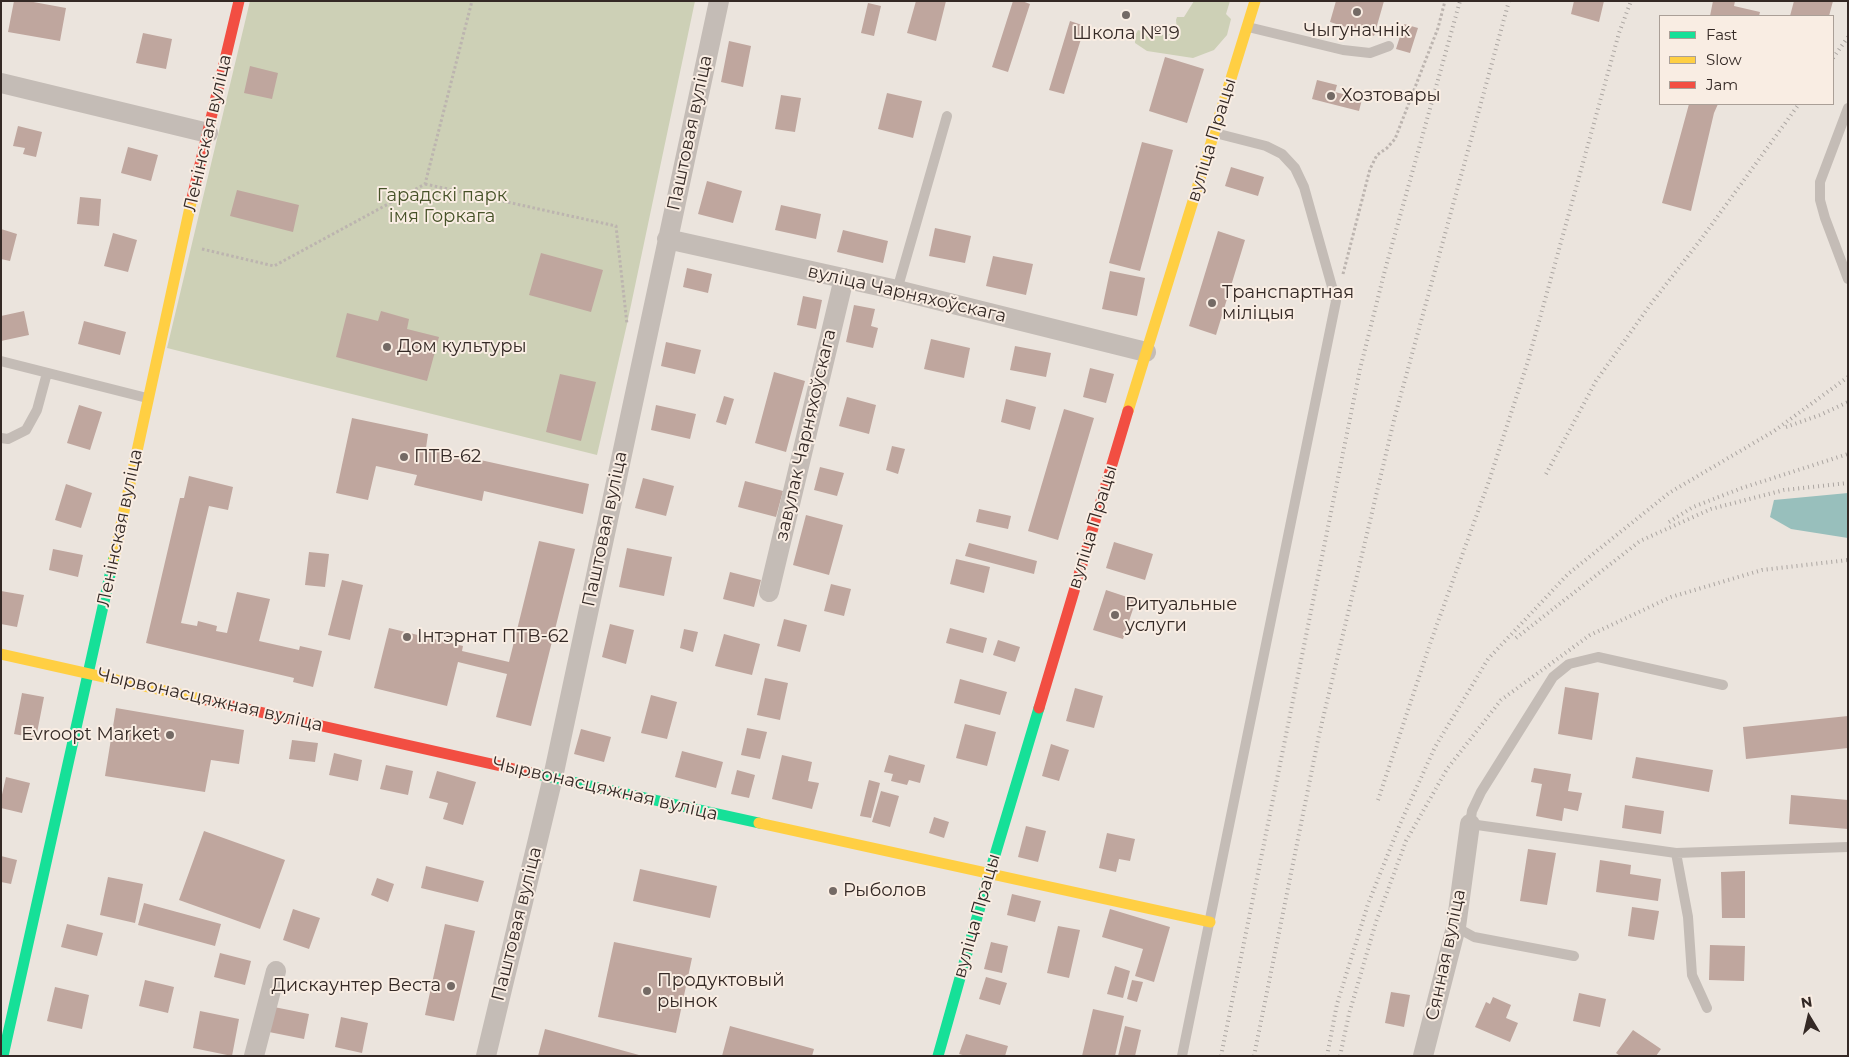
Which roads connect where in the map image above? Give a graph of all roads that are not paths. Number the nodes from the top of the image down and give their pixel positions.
1 (239, 1) edge
2 (719, 1) edge
3 (1255, 1) edge
4 (1247, 27) junction
5 (1389, 46) dead end
6 (1, 83) edge
7 (1848, 108) edge
8 (947, 116) dead end
9 (208, 133) junction
10 (1214, 133) junction
11 (667, 239) junction
12 (844, 278) junction
13 (1848, 279) edge
14 (897, 290) junction
15 (1146, 352) junction
16 (1, 361) edge
17 (47, 372) junction
18 (147, 398) junction
19 (1, 438) edge
20 (769, 592) dead end
21 (1, 654) edge
22 (89, 673) junction
23 (1723, 685) dead end
24 (553, 777) junction
25 (1470, 824) junction
26 (1848, 846) edge
27 (1676, 853) junction
28 (988, 875) junction
29 (1210, 922) junction
30 (1456, 926) junction
31 (1574, 956) dead end
32 (276, 971) dead end
33 (1707, 1008) dead end
34 (4, 1056) edge
35 (254, 1056) edge
36 (486, 1056) edge
37 (938, 1056) edge
38 (1182, 1056) edge
39 (1423, 1056) edge

1 - 9 street, Ленінская вуліца
2 - 11 street, Паштовая вуліца
3 - 4 street, вуліца Працы
4 - 5 lane
4 - 10 street, вуліца Працы
6 - 9 street
7 - 13 lane
8 - 14 lane
9 - 18 street, Ленінская вуліца
10 - 15 street, вуліца Працы
10 - 29 lane
11 - 12 street, вуліца Чарняхоўскага
11 - 24 street, Паштовая вуліца
12 - 14 street, вуліца Чарняхоўскага
12 - 20 street, завулак Чарняхоўскага
14 - 15 street, вуліца Чарняхоўскага
15 - 28 street, вуліца Працы
16 - 17 lane
17 - 18 lane
17 - 19 lane
18 - 22 street, Ленінская вуліца
21 - 22 street, Чырвонасцяжная вуліца
22 - 24 street, Чырвонасцяжная вуліца
22 - 34 street, Ленінская вуліца
23 - 25 lane
24 - 28 street, Чырвонасцяжная вуліца
24 - 36 street, Паштовая вуліца
25 - 27 lane
25 - 30 street, Сянная вуліца
26 - 27 lane
27 - 33 lane
28 - 29 street, Чырвонасцяжная вуліца
28 - 37 street, вуліца Працы
29 - 38 lane
30 - 31 lane
30 - 39 street, Сянная вуліца
32 - 35 street

